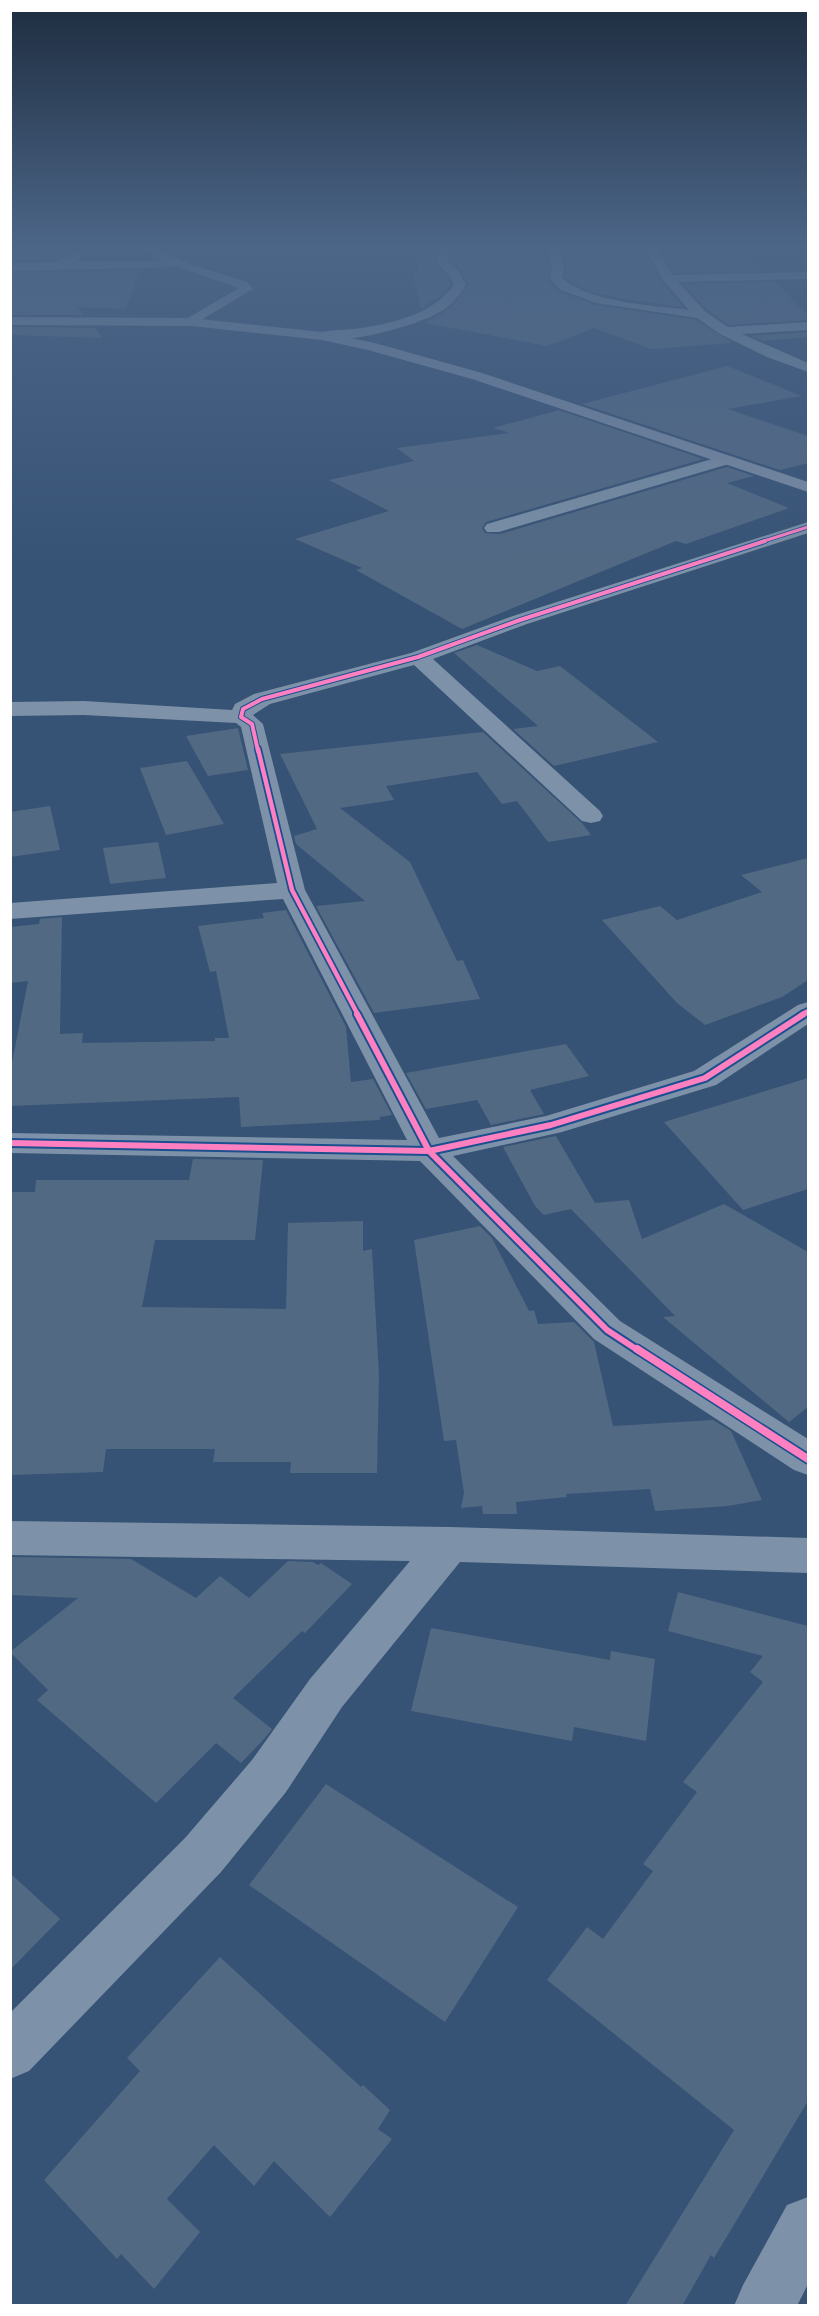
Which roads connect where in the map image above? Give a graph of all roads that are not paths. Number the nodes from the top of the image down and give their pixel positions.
1 (406, 356) edge
2 (777, 356) edge
3 (808, 368) edge
4 (726, 460) junction
5 (808, 488) edge
6 (808, 527) edge
7 (493, 528) dead end
8 (418, 657) junction
9 (10, 709) edge
10 (240, 717) junction
11 (591, 816) dead end
12 (292, 890) junction
13 (10, 911) edge
14 (808, 1011) edge
15 (10, 1143) edge
16 (429, 1151) junction
17 (808, 1459) edge
18 (10, 1538) edge
19 (450, 1544) junction
20 (808, 1556) edge
21 (10, 2052) edge
22 (808, 2226) edge
23 (764, 2306) edge

1 - 4 main road
2 - 3 street
4 - 5 main road
4 - 7 street
6 - 8 street
8 - 10 street
8 - 11 street
9 - 10 street
10 - 12 street
12 - 13 street
12 - 16 street
14 - 16 street
15 - 16 street
16 - 17 street
18 - 19 street
19 - 20 street
19 - 21 street
22 - 23 street

